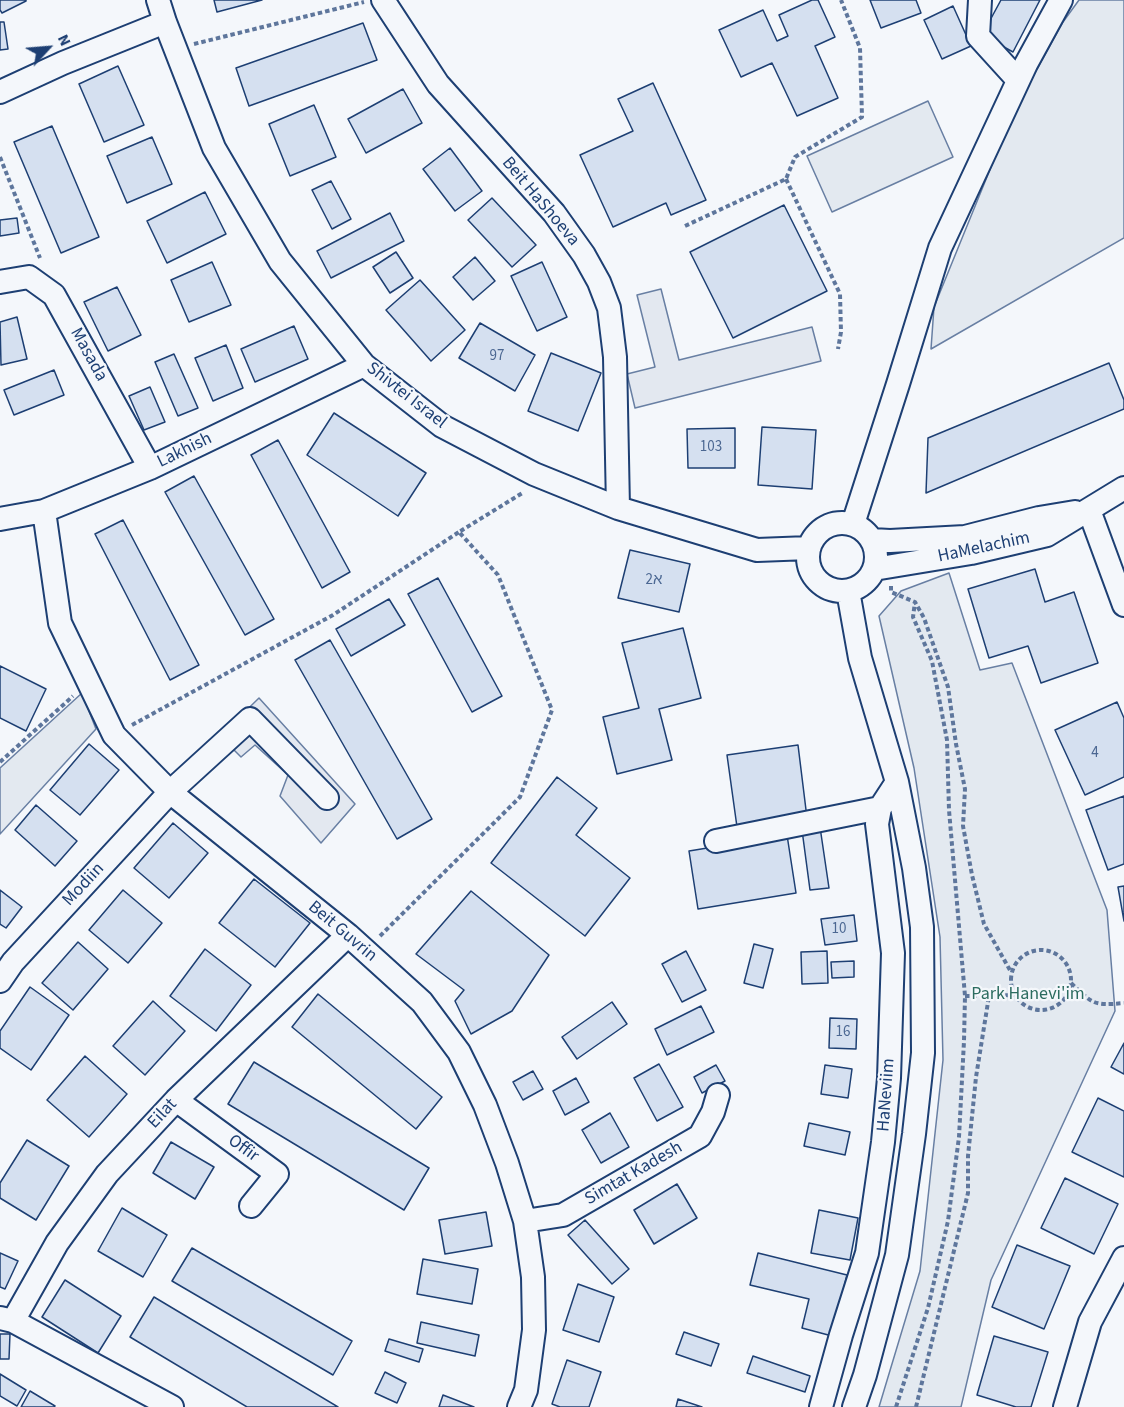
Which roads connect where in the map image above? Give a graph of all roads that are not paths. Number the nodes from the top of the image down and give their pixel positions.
1 (158, 0) edge
2 (383, 0) edge
3 (980, 0) edge
4 (1061, 0) edge
5 (165, 22) junction
6 (1018, 80) junction
7 (0, 92) edge
8 (0, 282) edge
9 (364, 365) junction
10 (150, 468) junction
11 (1124, 488) edge
12 (618, 508) junction
13 (1089, 510) junction
14 (44, 512) junction
15 (0, 519) edge
16 (853, 524) junction
17 (872, 540) junction
18 (809, 548) junction
19 (882, 567) junction
20 (848, 591) junction
21 (1124, 605) edge
22 (897, 782) junction
23 (170, 792) junction
24 (327, 798) dead end
25 (880, 808) junction
26 (716, 841) dead end
27 (348, 935) junction
28 (0, 981) edge
29 (718, 1095) dead end
30 (176, 1100) junction
31 (251, 1206) dead end
32 (525, 1221) junction
33 (1124, 1258) edge
34 (7, 1319) edge
35 (172, 1407) edge
36 (519, 1407) edge
37 (821, 1407) edge
38 (854, 1407) edge
39 (1065, 1407) edge

1 - 5 street, Shivtei Israel
2 - 12 street, Beit HaShoeva
3 - 6 street
4 - 6 street
5 - 7 street
5 - 9 street, Shivtei Israel
6 - 16 street
8 - 10 street, Masada
9 - 10 street, Lakhish
9 - 12 street, Shivtei Israel
10 - 14 street, Lakhish
11 - 13 street, HaMelachim
12 - 18 street, Shivtei Israel
13 - 17 street, HaMelachim
13 - 19 street, HaMelachim
13 - 21 street
14 - 15 street, Lakhish
14 - 23 street, Beit Guvrin
16 - 17 street
16 - 18 street
17 - 19 street
18 - 20 street
19 - 20 street
20 - 22 street, HaNeviim
22 - 25 street
22 - 38 street, HaNeviim
23 - 24 street, Modiin
23 - 27 street, Beit Guvrin
23 - 28 street, Modiin
25 - 26 street
25 - 37 street, HaNeviim
27 - 30 street, Eilat
27 - 32 street, Beit Guvrin
29 - 32 street, Simtat Kadesh
30 - 31 street, Offir
30 - 34 street, Eilat
32 - 36 street, Beit Guvrin
33 - 39 street
34 - 35 street, Eilat

